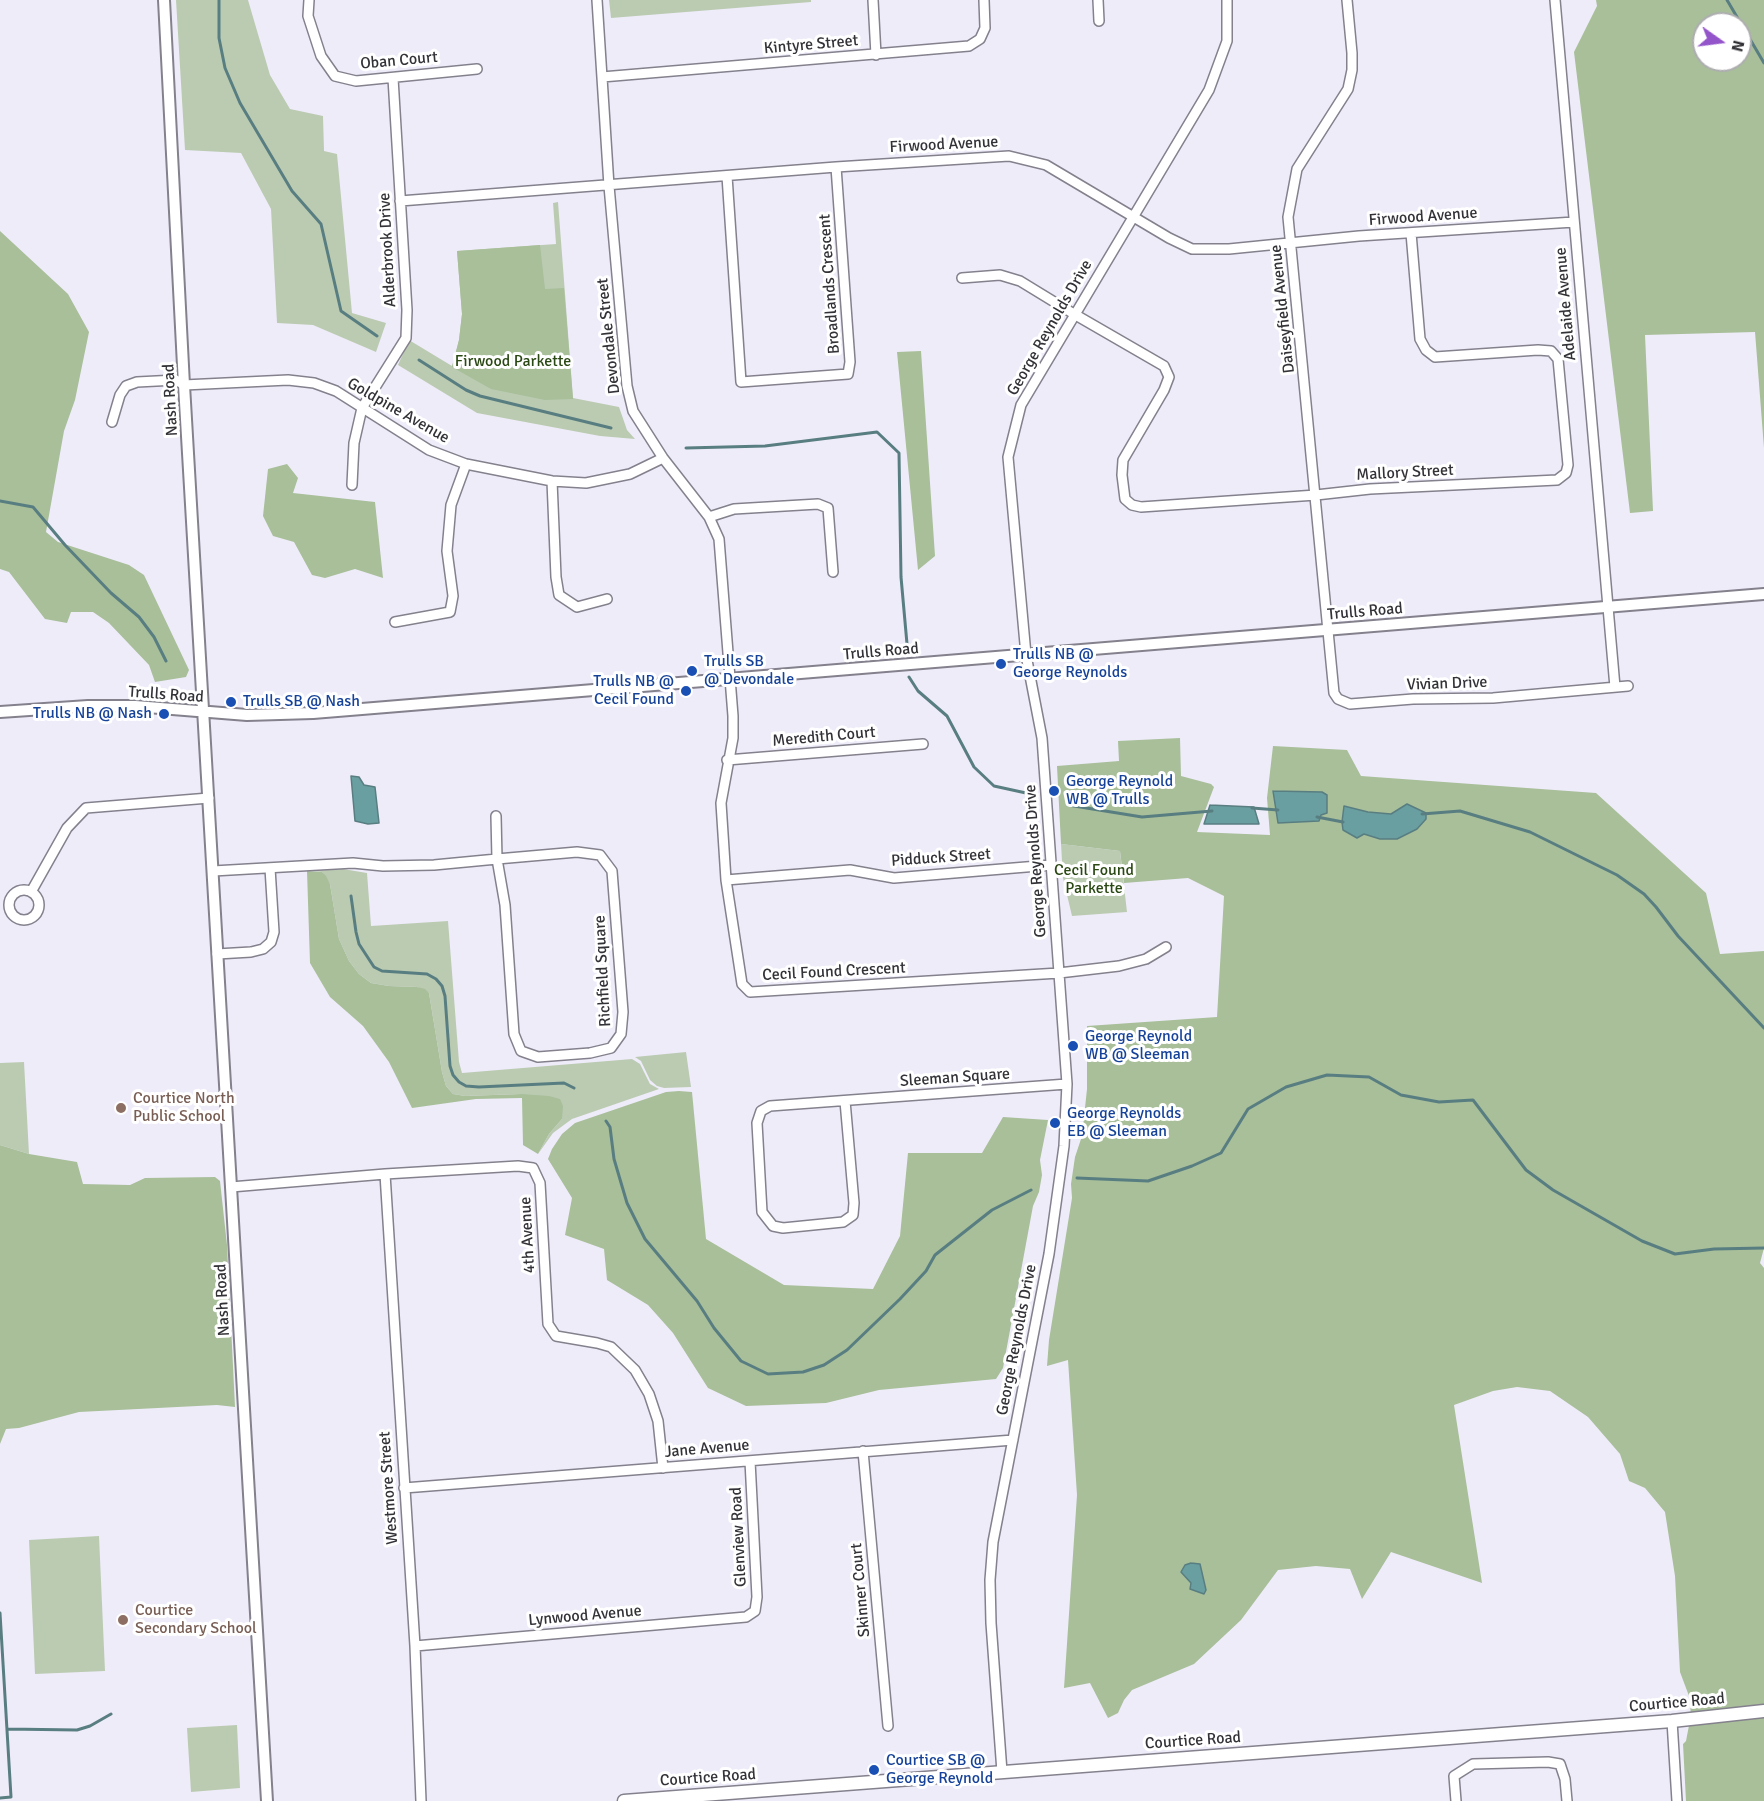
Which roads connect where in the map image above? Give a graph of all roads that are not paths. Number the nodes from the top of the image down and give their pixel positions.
1 (164, 0) edge
2 (309, 0) edge
3 (597, 0) edge
4 (873, 0) edge
5 (984, 0) edge
6 (1098, 0) edge
7 (1227, 0) edge
8 (1347, 0) edge
9 (1555, 0) edge
10 (1099, 21) dead end
11 (876, 55) junction
12 (477, 69) dead end
13 (602, 76) junction
14 (393, 78) junction
15 (836, 166) junction
16 (727, 176) junction
17 (609, 186) junction
18 (400, 201) junction
19 (1135, 216) junction
20 (1574, 222) junction
21 (1411, 233) junction
22 (1292, 243) junction
23 (962, 278) dead end
24 (1074, 314) junction
25 (184, 385) junction
26 (362, 408) junction
27 (112, 422) dead end
28 (663, 458) junction
29 (466, 464) junction
30 (552, 481) junction
31 (352, 485) dead end
32 (1316, 495) junction
33 (709, 517) junction
34 (833, 572) dead end
35 (1764, 594) edge
36 (607, 599) dead end
37 (1608, 606) junction
38 (395, 622) dead end
39 (1329, 630) junction
40 (1026, 655) junction
41 (730, 679) junction
42 (1628, 686) dead end
43 (1615, 687) junction
44 (0, 712) edge
45 (204, 712) junction
46 (923, 744) dead end
47 (728, 760) junction
48 (209, 798) junction
49 (496, 816) dead end
50 (497, 859) junction
51 (1050, 865) junction
52 (270, 868) junction
53 (213, 871) junction
54 (726, 880) junction
55 (32, 892) dead end
56 (1166, 947) dead end
57 (218, 954) junction
58 (1059, 973) junction
59 (1067, 1084) junction
60 (845, 1101) junction
61 (385, 1174) junction
62 (231, 1187) junction
63 (1013, 1440) junction
64 (863, 1451) junction
65 (750, 1461) junction
66 (663, 1468) junction
67 (404, 1488) junction
68 (755, 1611) joint
69 (415, 1646) junction
70 (1764, 1711) edge
71 (1672, 1721) junction
72 (888, 1726) dead end
73 (1002, 1772) junction
74 (267, 1801) edge
75 (421, 1801) edge
76 (624, 1801) edge
77 (1456, 1801) edge
78 (1567, 1801) edge
79 (1677, 1801) edge

1 - 25 street, Nash Road
2 - 14 street, Oban Court
3 - 13 street, Devondale Street
4 - 11 street
5 - 11 street, Kintyre Street
6 - 10 street
7 - 19 street, George Reynolds Drive
8 - 22 street, Daiseyfield Avenue
9 - 20 street, Adelaide Avenue
11 - 13 street, Kintyre Street
12 - 14 street, Oban Court
13 - 17 street, Devondale Street
14 - 18 street, Alderbrook Drive
15 - 16 street, Firwood Avenue
15 - 16 street, Broadlands Crescent
15 - 19 street, Firwood Avenue
16 - 17 street, Firwood Avenue
17 - 18 street, Firwood Avenue
17 - 28 street, Devondale Street
18 - 26 street, Alderbrook Drive
19 - 22 street, Firwood Avenue
19 - 24 street, George Reynolds Drive
20 - 21 street, Firwood Avenue
20 - 37 street, Adelaide Avenue
21 - 22 street, Firwood Avenue
21 - 32 street, Mallory Street
22 - 32 street, Daiseyfield Avenue
23 - 24 street
24 - 32 street, Mallory Street
24 - 40 street, George Reynolds Drive
25 - 26 street, Goldpine Avenue
25 - 27 street, Goldpine Avenue
25 - 45 street, Nash Road
26 - 29 street, Goldpine Avenue
26 - 31 street, Alderbrook Drive
28 - 30 street, Goldpine Avenue
28 - 33 street, Devondale Street
29 - 30 street, Goldpine Avenue
29 - 38 street
30 - 36 street
32 - 39 street, Daiseyfield Avenue
33 - 34 street
33 - 41 street, Devondale Street
35 - 37 street, Trulls Road
37 - 39 street, Trulls Road
37 - 43 street, Adelaide Avenue
39 - 40 street, Trulls Road
39 - 43 street, Vivian Drive
40 - 41 street, Trulls Road
40 - 51 street, George Reynolds Drive
41 - 45 street, Trulls Road
41 - 47 street, Cecil Found Crescent
42 - 43 street, Vivian Drive
44 - 45 street, Trulls Road
45 - 48 street, Nash Road
46 - 47 street, Meredith Court
47 - 54 street, Cecil Found Crescent
48 - 53 street, Nash Road
48 - 55 street
49 - 50 street
50 - 50 street, Richfield Square
50 - 52 street, Richfield Square
51 - 54 street, Pidduck Street
51 - 58 street, George Reynolds Drive
52 - 53 street, Richfield Square
52 - 57 street
53 - 57 street, Nash Road
54 - 58 street, Cecil Found Crescent
56 - 58 street, Cecil Found Crescent
57 - 62 street, Nash Road
58 - 59 street, George Reynolds Drive
59 - 60 street, Sleeman Square
59 - 63 street, George Reynolds Drive
60 - 60 street, Sleeman Square
61 - 62 street, 4th Avenue
61 - 66 street, 4th Avenue
61 - 67 street, Westmore Street
62 - 74 street, Nash Road
63 - 64 street, Jane Avenue
63 - 73 street, George Reynolds Drive
64 - 65 street, Jane Avenue
64 - 72 street, Skinner Court
65 - 66 street, Jane Avenue
65 - 68 street, Glenview Road
66 - 67 street, Jane Avenue
67 - 69 street, Westmore Street
68 - 69 street, Lynwood Avenue
69 - 75 street, Westmore Street
70 - 71 main road, Courtice Road
71 - 73 main road, Courtice Road
71 - 79 street
73 - 76 main road, Courtice Road
77 - 78 street

